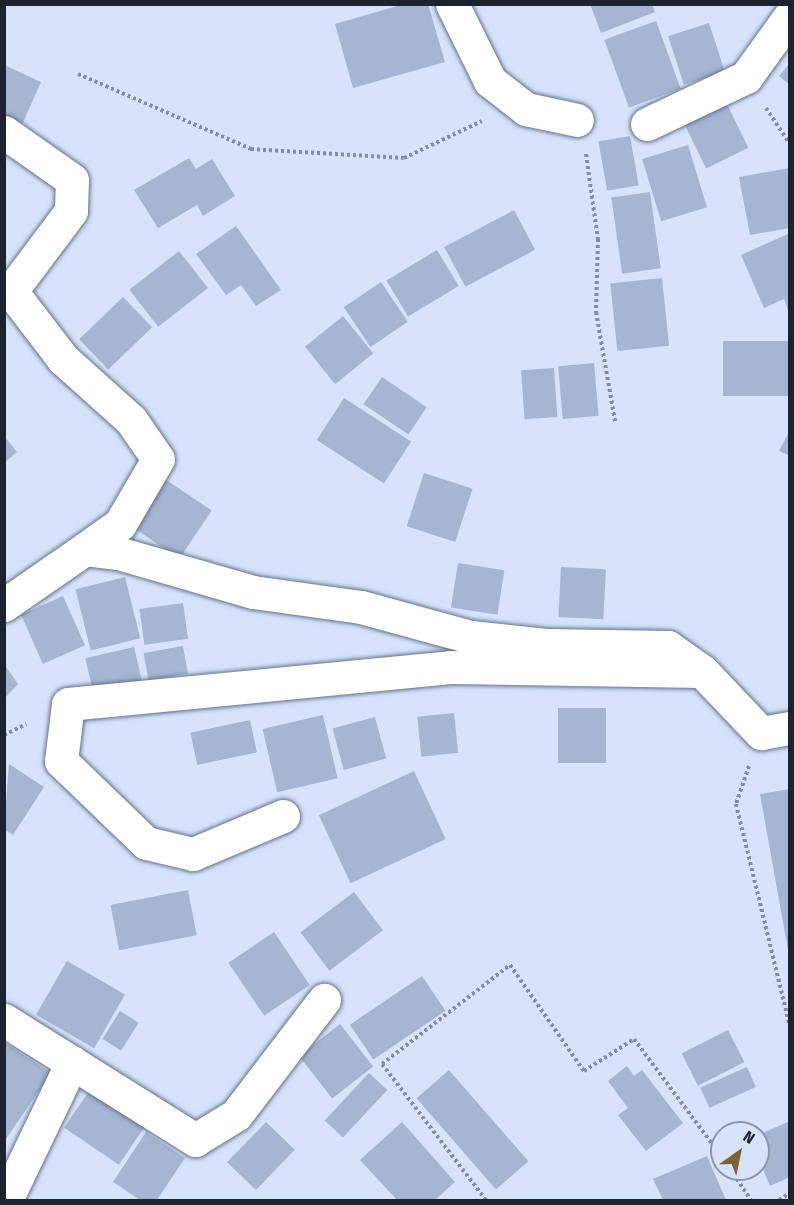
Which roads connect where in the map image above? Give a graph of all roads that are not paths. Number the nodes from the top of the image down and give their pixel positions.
1 (452, 4) edge
2 (789, 16) edge
3 (647, 124) dead end
4 (581, 131) road end
5 (4, 132) edge
6 (85, 549) junction
7 (4, 605) edge
8 (702, 671) junction
9 (775, 730) edge
10 (283, 816) dead end
11 (324, 1000) dead end
12 (4, 1020) edge
13 (72, 1062) junction
14 (6, 1200) edge

1 - 4 street
2 - 3 street
5 - 6 street
6 - 7 street
6 - 8 street
8 - 9 street
8 - 10 street
11 - 13 street
12 - 13 street
13 - 14 street

